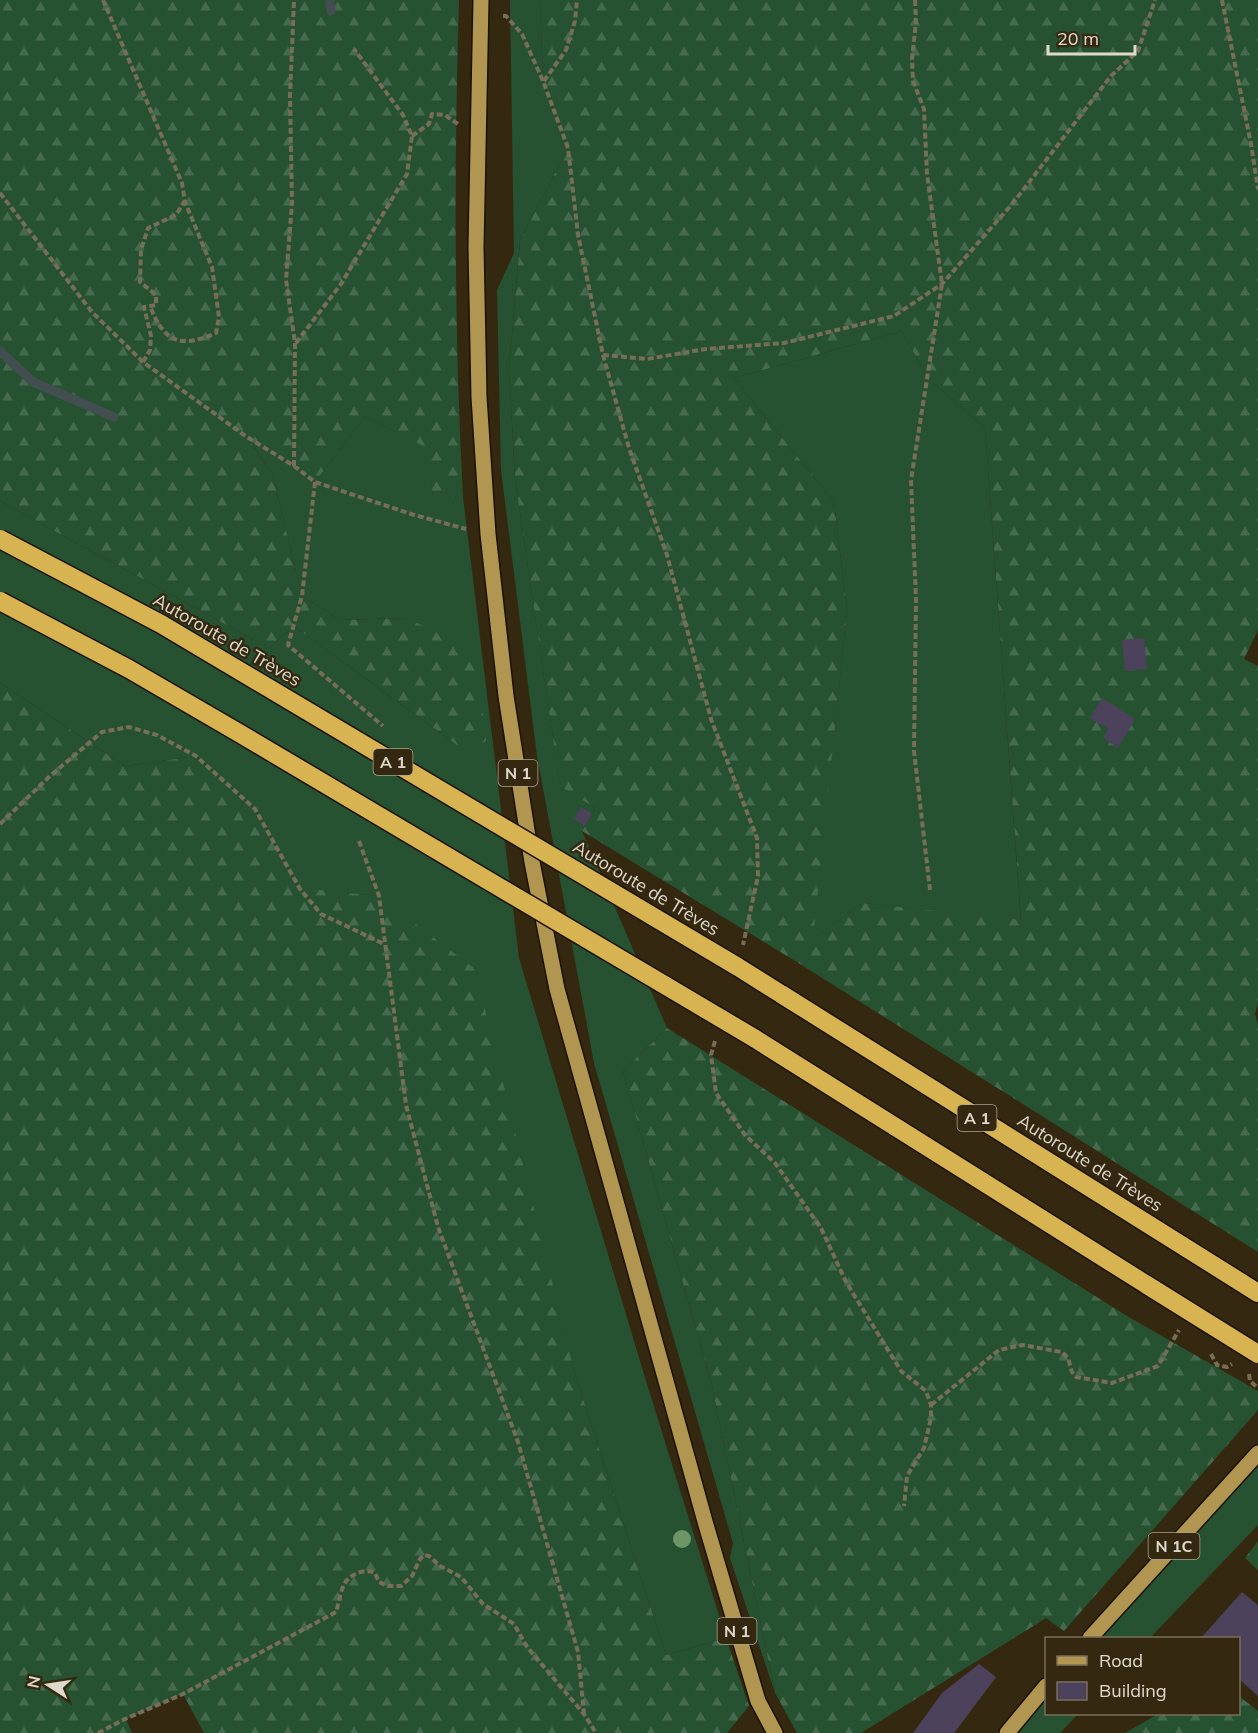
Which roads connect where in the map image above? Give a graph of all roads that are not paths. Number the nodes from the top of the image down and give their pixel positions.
1 (481, 6) edge
2 (0, 539) edge
3 (0, 601) edge
4 (1258, 1293) edge
5 (1258, 1354) edge
6 (1258, 1453) edge
7 (1091, 1637) edge
8 (1045, 1688) edge
9 (775, 1733) edge
10 (1007, 1733) edge

1 - 9 main road, N 1
2 - 4 highway, Autoroute de Trèves / A 1, bridge
3 - 5 highway, bridge
6 - 7 main road, N 1C
8 - 10 main road

